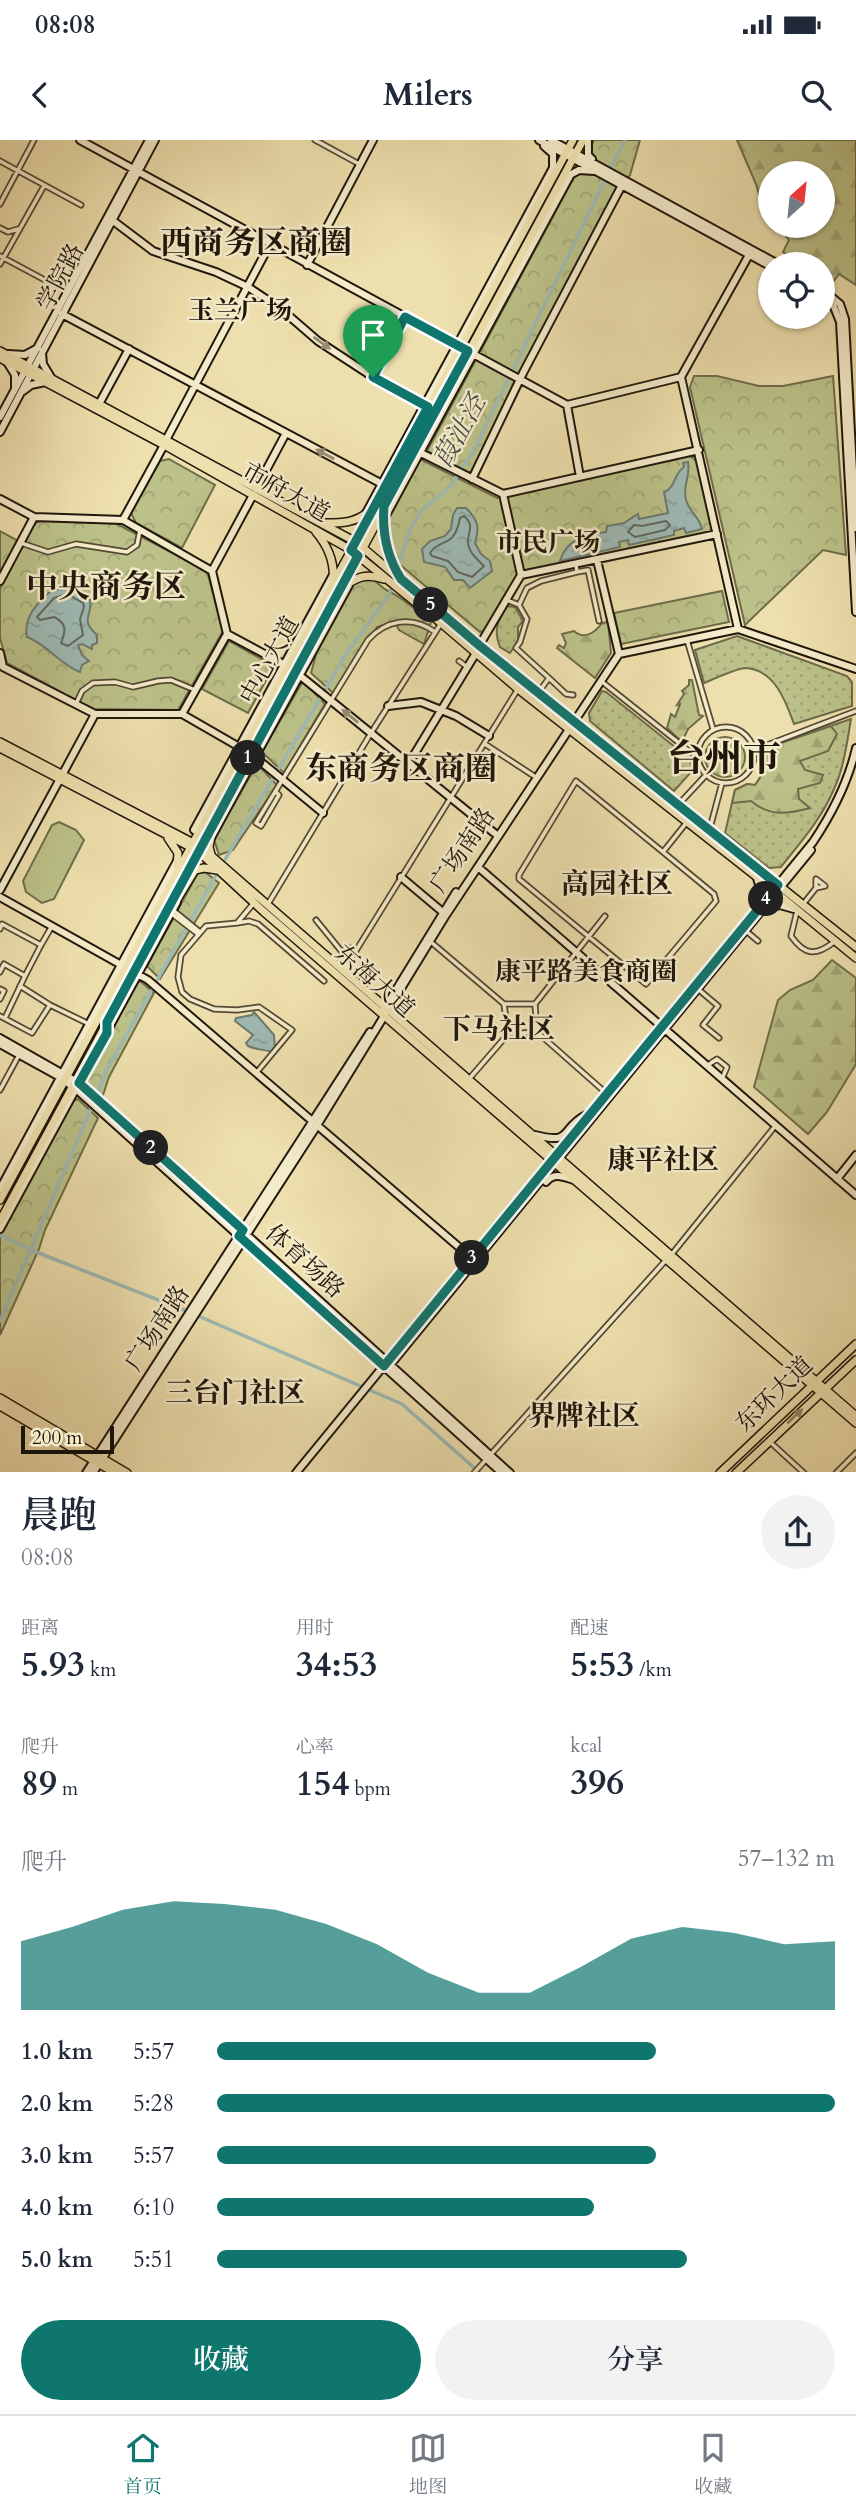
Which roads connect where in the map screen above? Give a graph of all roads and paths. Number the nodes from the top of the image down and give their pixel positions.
1 (34, 140) edge
2 (80, 140) edge
3 (149, 140) edge
4 (155, 140) edge
5 (315, 140) edge
6 (373, 140) edge
7 (538, 140) edge
8 (551, 140) edge
9 (573, 140) edge
10 (583, 140) edge
11 (588, 140) edge
12 (570, 153) junction
13 (0, 161) edge
14 (360, 165) junction
15 (554, 166) junction
16 (18, 170) junction
17 (136, 170) junction
18 (600, 170) junction
19 (570, 174) junction
20 (614, 177) junction
21 (556, 180) junction
22 (622, 185) junction
23 (44, 186) junction
24 (0, 204) edge
25 (80, 205) dead end
26 (112, 220) junction
27 (0, 228) edge
28 (20, 228) junction
29 (271, 244) junction
30 (758, 253) edge
31 (749, 255) junction
32 (2, 257) edge
33 (758, 260) edge
34 (0, 264) edge
35 (307, 264) junction
36 (43, 279) dead end
37 (248, 287) junction
38 (835, 299) edge
39 (835, 310) edge
40 (62, 314) junction
41 (405, 317) junction
42 (41, 349) junction
43 (128, 349) junction
44 (465, 349) junction
45 (3, 356) edge
46 (29, 370) junction
47 (373, 377) junction
48 (681, 377) junction
49 (518, 378) junction
50 (49, 381) junction
51 (849, 383) junction
52 (195, 385) junction
53 (17, 392) junction
54 (856, 395) edge
55 (99, 404) junction
56 (567, 405) junction
57 (426, 406) junction
58 (851, 414) edge
59 (0, 417) edge
60 (0, 432) edge
61 (286, 433) junction
62 (856, 441) edge
63 (165, 443) junction
64 (699, 450) junction
65 (417, 451) junction
66 (853, 474) junction
67 (469, 477) junction
68 (580, 477) junction
69 (384, 485) junction
70 (255, 492) junction
71 (503, 494) junction
72 (0, 499) edge
73 (380, 504) junction
74 (364, 516) junction
75 (34, 517) junction
76 (123, 520) junction
77 (383, 521) junction
78 (320, 523) junction
79 (856, 528) edge
80 (313, 529) junction
81 (140, 530) junction
82 (716, 534) junction
83 (21, 542) junction
84 (356, 542) junction
85 (363, 548) junction
86 (351, 550) junction
87 (358, 556) junction
88 (597, 560) junction
89 (391, 568) junction
90 (576, 568) junction
91 (212, 571) junction
92 (334, 573) junction
93 (520, 575) junction
94 (352, 580) junction
95 (0, 581) edge
96 (391, 581) junction
97 (399, 583) junction
98 (335, 588) junction
99 (507, 600) junction
100 (519, 605) junction
101 (856, 612) edge
102 (599, 621) dead end
103 (441, 623) junction
104 (738, 629) junction
105 (435, 632) junction
106 (227, 634) junction
107 (687, 640) junction
108 (478, 649) junction
109 (0, 653) edge
110 (619, 654) junction
111 (459, 661) dead end
112 (467, 667) junction
113 (292, 669) junction
114 (856, 669) edge
115 (2, 670) edge
116 (549, 678) junction
117 (601, 681) junction
118 (518, 689) junction
119 (196, 690) junction
120 (538, 692) junction
121 (573, 695) dead end
122 (329, 699) junction
123 (76, 704) junction
124 (388, 706) junction
125 (442, 710) junction
126 (856, 711) edge
127 (95, 713) junction
128 (182, 714) junction
129 (574, 721) junction
130 (568, 729) junction
131 (713, 729) junction
132 (371, 733) junction
133 (489, 736) junction
134 (0, 742) edge
135 (485, 744) junction
136 (0, 748) edge
137 (241, 748) junction
138 (856, 748) edge
139 (754, 750) junction
140 (253, 756) junction
141 (698, 758) junction
142 (856, 762) edge
143 (409, 763) junction
144 (706, 775) junction
145 (60, 776) junction
146 (534, 776) junction
147 (281, 779) junction
148 (852, 779) edge
149 (722, 783) junction
150 (275, 792) junction
151 (452, 799) junction
152 (678, 805) junction
153 (323, 813) junction
154 (687, 822) junction
155 (213, 824) junction
156 (197, 829) junction
157 (709, 830) junction
158 (168, 833) junction
159 (496, 835) junction
160 (211, 838) junction
161 (190, 845) junction
162 (199, 849) junction
163 (663, 852) junction
164 (178, 860) junction
165 (478, 867) junction
166 (219, 868) junction
167 (789, 874) junction
168 (759, 875) junction
169 (174, 876) junction
170 (401, 877) junction
171 (816, 888) dead end
172 (777, 889) junction
173 (0, 890) edge
174 (0, 897) edge
175 (159, 900) junction
176 (254, 903) junction
177 (267, 905) junction
178 (798, 907) junction
179 (765, 908) junction
180 (757, 910) junction
181 (170, 912) junction
182 (445, 914) junction
183 (605, 916) dead end
184 (316, 920) dead end
185 (237, 923) junction
186 (52, 926) junction
187 (0, 929) edge
188 (746, 931) junction
189 (199, 933) junction
190 (589, 937) junction
191 (431, 941) junction
192 (758, 941) dead end
193 (835, 942) junction
194 (41, 945) junction
195 (856, 947) edge
196 (356, 951) junction
197 (312, 953) junction
198 (576, 953) junction
199 (856, 958) edge
200 (304, 962) junction
201 (130, 969) junction
202 (344, 970) junction
203 (0, 972) edge
204 (25, 976) junction
205 (324, 981) dead end
206 (20, 986) junction
207 (0, 989) edge
208 (698, 989) junction
209 (0, 999) edge
210 (50, 1004) junction
211 (504, 1004) junction
212 (535, 1004) junction
213 (386, 1011) junction
214 (94, 1016) joint
215 (3, 1017) edge
216 (107, 1022) junction
217 (92, 1025) junction
218 (662, 1028) junction
219 (537, 1031) junction
220 (107, 1033) junction
221 (508, 1034) junction
222 (0, 1038) edge
223 (719, 1038) dead end
224 (0, 1044) edge
225 (19, 1055) junction
226 (707, 1066) junction
227 (257, 1072) junction
228 (64, 1076) junction
229 (469, 1079) junction
230 (722, 1079) junction
231 (76, 1084) junction
232 (0, 1090) edge
233 (606, 1093) junction
234 (590, 1112) junction
235 (316, 1122) junction
236 (776, 1125) junction
237 (535, 1135) junction
238 (30, 1138) junction
239 (43, 1141) junction
240 (42, 1151) junction
241 (856, 1155) edge
242 (556, 1159) junction
243 (837, 1179) junction
244 (575, 1180) junction
245 (0, 1190) edge
246 (531, 1194) junction
247 (856, 1195) edge
248 (0, 1199) edge
249 (14, 1200) junction
250 (0, 1221) edge
251 (0, 1229) edge
252 (243, 1234) junction
253 (669, 1257) junction
254 (473, 1260) junction
255 (856, 1345) edge
256 (856, 1360) edge
257 (387, 1365) junction
258 (813, 1383) junction
259 (822, 1391) junction
260 (0, 1398) edge
261 (0, 1406) edge
262 (856, 1416) edge
263 (856, 1423) edge
264 (769, 1441) junction
265 (856, 1454) edge
266 (488, 1456) junction
267 (99, 1460) junction
268 (86, 1472) edge
269 (93, 1472) edge
270 (115, 1472) edge
271 (127, 1472) edge
272 (299, 1472) edge
273 (474, 1472) edge
274 (502, 1472) edge
275 (510, 1472) edge
276 (720, 1472) edge
277 (736, 1472) edge
278 (804, 1472) edge
279 (836, 1472) edge

1 - 16 street
2 - 17 main road
3 - 17 main road, 学院路
4 - 17 main road, 学院路
5 - 14 street
6 - 14 main road
7 - 12 main road
7 - 15 main road
8 - 12 main road
9 - 12 main road, 中心大道
10 - 12 main road, 中心大道
11 - 18 main road
12 - 18 main road
12 - 21 main road, 中心大道
13 - 16 street
14 - 35 main road
15 - 21 main road
15 - 44 main road
16 - 23 street
16 - 24 street
17 - 26 main road, 学院路
17 - 29 main road
17 - 42 main road, 学院路
18 - 19 main road, 中心大道
18 - 20 main road
19 - 21 main road, 中心大道
19 - 44 main road
20 - 22 main road
20 - 30 main road
21 - 44 main road, 中心大道
22 - 31 main road
22 - 49 main road
23 - 25 street
23 - 28 street
26 - 37 main road
26 - 40 main road, 学院路
27 - 28 street
28 - 32 street
29 - 35 main road
29 - 37 main road
31 - 33 main road
31 - 48 main road
32 - 34 street
32 - 36 street
35 - 41 main road
37 -> 47 main road
37 - 52 main road
38 - 51 main road
39 - 58 main road
40 - 42 main road, 学院路
40 - 43 main road
41 - 44 main road
41 - 47 main road
42 - 45 main road
42 - 46 main road, 学院路
42 - 50 main road
43 - 52 main road
43 - 55 main road
44 - 49 main road
44 - 57 main road, 中心大道
44 - 65 main road, 中心大道
45 - 46 main road, 市府大道
45 - 53 main road
46 - 50 main road, 市府大道
46 - 53 main road, 学院路
47 - 57 main road
48 - 56 main road
48 - 64 main road
49 - 56 main road
49 - 67 main road
50 - 53 main road
50 - 55 main road, 市府大道
50 - 63 main road, 市府大道
51 - 54 main road
51 - 58 main road
52 - 61 main road
52 - 63 main road
53 - 59 main road, 学院路
53 - 60 main road, 学院路
55 - 63 main road, 市府大道
56 - 68 main road
57 - 69 main road, 中心大道
58 - 66 main road
58 - 101 main road
69 -> 61 main road
61 - 70 main road
62 - 66 main road
63 - 70 main road, 市府大道
63 - 76 main road
64 - 68 main road
64 - 82 main road
65 - 67 main road
65 - 73 main road, 中心大道
65 - 77 main road
66 - 79 main road
67 - 71 main road
68 - 71 main road
69 - 73 main road, 中心大道
69 - 74 main road
70 - 78 main road, 市府大道
70 - 80 main road, 市府大道
70 - 91 main road
71 - 93 main road
72 - 75 main road
73 - 74 main road
73 - 77 main road
73 - 84 main road, 中心大道
73 - 85 main road, 中心大道
74 - 78 main road
75 - 76 main road
75 - 83 main road
76 - 81 main road
77 - 89 main road
78 - 84 main road, 市府大道
80 - 86 main road, 市府大道
80 - 92 main road
81 - 83 street
81 - 91 main road
82 - 88 main road
82 - 104 main road
83 - 95 main road
84 - 85 main road, 市府大道
84 - 86 main road, 中心大道
85 - 87 main road, 中心大道
85 - 89 main road, 市府大道
86 - 87 main road, 市府大道
86 - 98 main road, 中心大道
87 - 96 main road, 市府大道
87 - 98 main road, 中心大道
88 - 90 main road
88 - 110 main road
89 - 97 main road
90 - 93 main road
90 - 100 street
90 - 102 street
91 - 106 main road
92 - 98 main road
92 - 113 main road
93 - 99 main road
94 - 96 main road
94 - 98 main road
94 - 113 main road
96 - 97 main road, 市府大道
97 - 103 main road, 市府大道
97 - 108 main road, 市府大道
98 - 113 main road, 中心大道
99 - 100 street
99 - 108 main road
100 - 116 street
103 - 105 street
103 - 108 main road, 市府大道
104 - 107 main road
104 - 114 main road
105 - 122 street
105 - 124 street
106 - 113 main road
106 - 119 main road
107 - 110 main road
107 - 131 street
108 - 112 main road
108 - 118 main road, 市府大道
108 - 120 main road, 市府大道
109 - 115 main road
110 - 117 main road, 广场南路
111 - 112 street
112 - 125 main road
113 - 122 main road
113 - 137 main road, 中心大道
113 - 140 main road, 中心大道
115 - 123 main road
116 - 120 street
116 - 121 street
117 - 129 main road, 广场南路
117 - 141 street
118 - 130 main road, 市府大道
118 - 133 street
119 - 123 street
119 - 128 main road
120 - 129 main road, 市府大道
132 -> 122 main road
122 - 147 street
123 - 127 main road
124 - 125 main road
124 - 132 street
125 - 133 main road
125 - 143 main road
126 - 139 street
127 - 128 main road
127 - 145 main road
128 - 137 main road
129 - 130 main road, 广场南路
129 - 152 main road, 市府大道
130 - 146 main road, 广场南路
130 - 154 main road, 市府大道
130 - 159 main road, 广场南路
131 - 139 street
131 - 141 street
132 - 143 main road
132 - 153 street
133 - 135 street
134 - 145 main road, 东海大道
135 - 146 street
135 - 151 street
136 - 145 main road, 东海大道
137 - 156 main road, 中心大道
138 - 148 main road
139 - 149 street
140 - 147 main road
140 - 155 main road, 中心大道
140 - 160 main road
141 - 144 street
142 - 148 main road
143 - 151 main road
144 - 149 street
144 - 152 street
145 - 158 main road, 东海大道
145 - 173 main road
146 - 159 main road, 广场南路
147 - 150 street
147 - 153 main road
148 - 167 main road
149 - 157 street
150 - 150 street
151 - 159 main road
151 - 170 street
152 - 157 main road, 市府大道
153 - 177 street
154 - 163 street
154 - 168 main road, 市府大道
155 - 160 main road
155 - 162 main road, 中心大道
156 - 158 main road
156 - 161 main road, 中心大道
157 - 168 main road, 市府大道
158 - 161 main road, 东海大道
158 - 164 main road
159 - 165 main road, 广场南路
159 - 182 main road, 广场南路
160 - 166 main road
161 - 162 main road, 东海大道
161 - 169 main road, 中心大道
162 - 166 main road, 东海大道
162 - 166 main road, 东海大道
162 - 181 main road, 中心大道
163 - 190 street
163 - 190 street
164 - 169 main road
164 - 175 main road
165 - 182 main road, 广场南路
165 - 198 main road
166 - 176 main road, 东海大道
166 - 177 main road, 东海大道
166 - 181 main road
167 - 168 main road
167 - 172 main road
167 - 178 main road
168 - 172 main road, 市府大道
168 - 180 main road
169 - 175 main road, 中心大道
170 - 182 main road
170 - 196 street
171 - 178 street
172 - 178 main road, 市府大道
172 - 179 main road
172 - 180 main road
174 - 186 main road
175 - 201 main road, 中心大道
176 - 185 street
176 - 197 main road, 东海大道
177 - 202 main road, 东海大道
178 - 179 main road
178 - 193 main road, 市府大道
178 - 193 street
178 - 195 main road, 市府大道
179 - 188 main road
180 - 218 main road
181 - 189 street
181 - 201 main road, 中心大道
182 - 191 main road, 广场南路
182 - 213 main road, 广场南路
183 - 190 street
184 - 196 street
185 - 189 street
185 - 200 street
186 - 194 street
186 - 201 main road
187 - 194 street
188 - 192 street
188 - 208 main road
189 - 227 street
190 - 198 street
191 - 211 street
191 - 213 main road, 广场南路
193 - 199 main road, 市府大道
194 - 204 street
196 - 202 street
197 - 200 street
197 - 213 main road, 东海大道
198 - 212 street
198 - 218 main road
200 - 205 street
201 - 214 main road
201 - 216 main road, 中心大道
201 - 217 main road, 中心大道
201 - 220 main road
201 - 227 main road
202 - 213 main road, 东海大道
203 - 204 street
204 - 206 street
206 - 210 street
206 - 215 street
207 - 209 street
208 - 218 main road
208 - 223 street
210 - 215 street
210 - 217 street
211 - 212 street
211 - 221 street
212 - 219 street
213 - 229 main road, 东海大道
213 - 235 main road, 广场南路
213 - 242 main road, 东海大道
214 - 217 main road
216 - 220 main road
216 - 231 main road, 中心大道
217 - 228 main road, 中心大道
218 - 226 main road
218 - 233 main road
218 - 242 main road
219 - 221 street
219 - 233 street
220 - 231 main road
221 - 229 street
222 - 228 main road
224 - 225 main road
225 - 228 main road
225 - 232 street
226 - 230 main road
226 - 230 street
227 - 235 main road
228 - 231 main road, 体育场路
228 - 238 main road, 中心大道
229 - 237 main road, 东海大道
230 - 236 main road
231 - 239 main road, 中心大道
231 - 240 main road
231 - 252 main road, 体育场路
233 - 234 main road
234 - 237 main road
234 - 242 main road
235 - 252 main road, 广场南路
235 - 254 main road
236 - 243 main road
236 - 253 street
237 - 242 main road, 东海大道
238 - 245 main road
238 - 248 main road, 中心大道
239 - 240 main road
239 - 249 main road, 中心大道
240 - 249 main road
241 - 243 main road
242 - 244 main road, 东海大道
242 - 246 main road
242 - 253 main road, 东海大道
242 - 254 main road
243 - 247 main road
244 - 246 main road
244 - 253 main road, 东海大道
246 - 254 main road
249 - 250 main road, 中心大道
249 - 251 main road
252 - 257 main road, 体育场路
252 - 267 main road, 广场南路
253 - 258 main road, 东海大道
253 - 266 street
254 - 257 main road
255 - 258 main road, 东环大道
256 - 259 main road, 东环大道
257 - 266 main road
257 - 272 main road
258 - 259 main road, 东海大道
258 - 276 main road, 东环大道
259 - 262 main road, 东海大道
259 - 263 main road, 东海大道
264 -> 259 main road, 东环大道
260 - 267 main road
261 - 267 main road
264 - 277 main road, 东环大道
264 - 278 street
265 - 279 street
266 - 273 street
266 - 274 main road
266 - 275 main road
267 - 268 main road, 广场南路
267 - 269 main road, 广场南路
267 - 270 main road
267 - 271 main road

